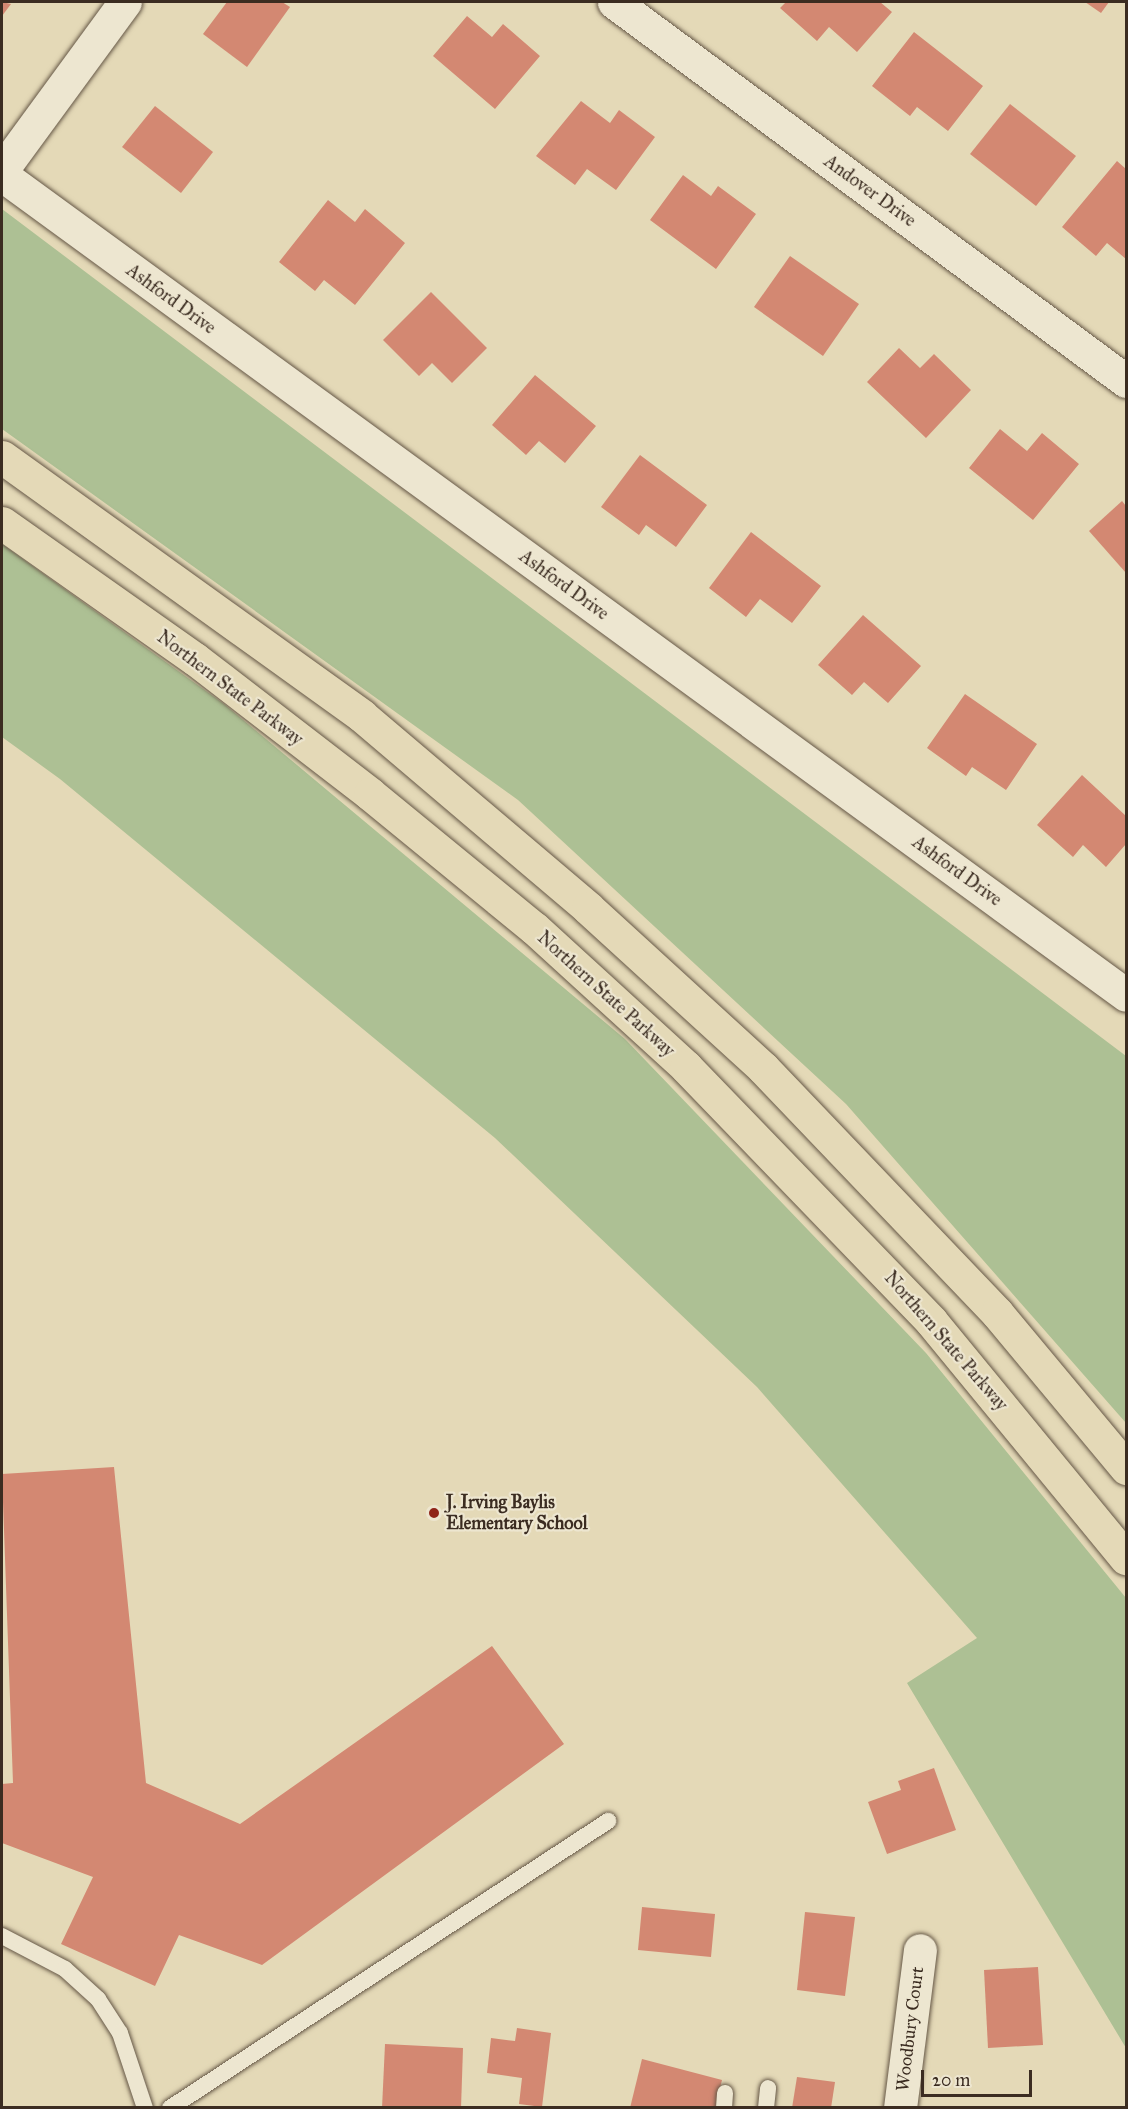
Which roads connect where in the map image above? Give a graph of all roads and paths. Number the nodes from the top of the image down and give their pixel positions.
1 (124, 2) edge
2 (614, 2) edge
3 (2, 170) edge
4 (2, 175) edge
5 (1126, 381) edge
6 (2, 457) edge
7 (2, 523) edge
8 (1126, 995) edge
9 (1126, 1468) edge
10 (1126, 1558) edge
11 (608, 1821) dead end
12 (2, 1936) edge
13 (920, 1950) dead end
14 (768, 2088) dead end
15 (145, 2108) edge
16 (170, 2108) edge
17 (766, 2108) edge
18 (900, 2108) edge

1 - 3 street
2 - 5 street, Andover Drive
4 - 8 street, Ashford Drive
6 - 9 highway
7 - 10 highway, Northern State Parkway
11 - 16 lane
12 - 15 lane
13 - 18 street, Woodbury Court
14 - 17 lane

